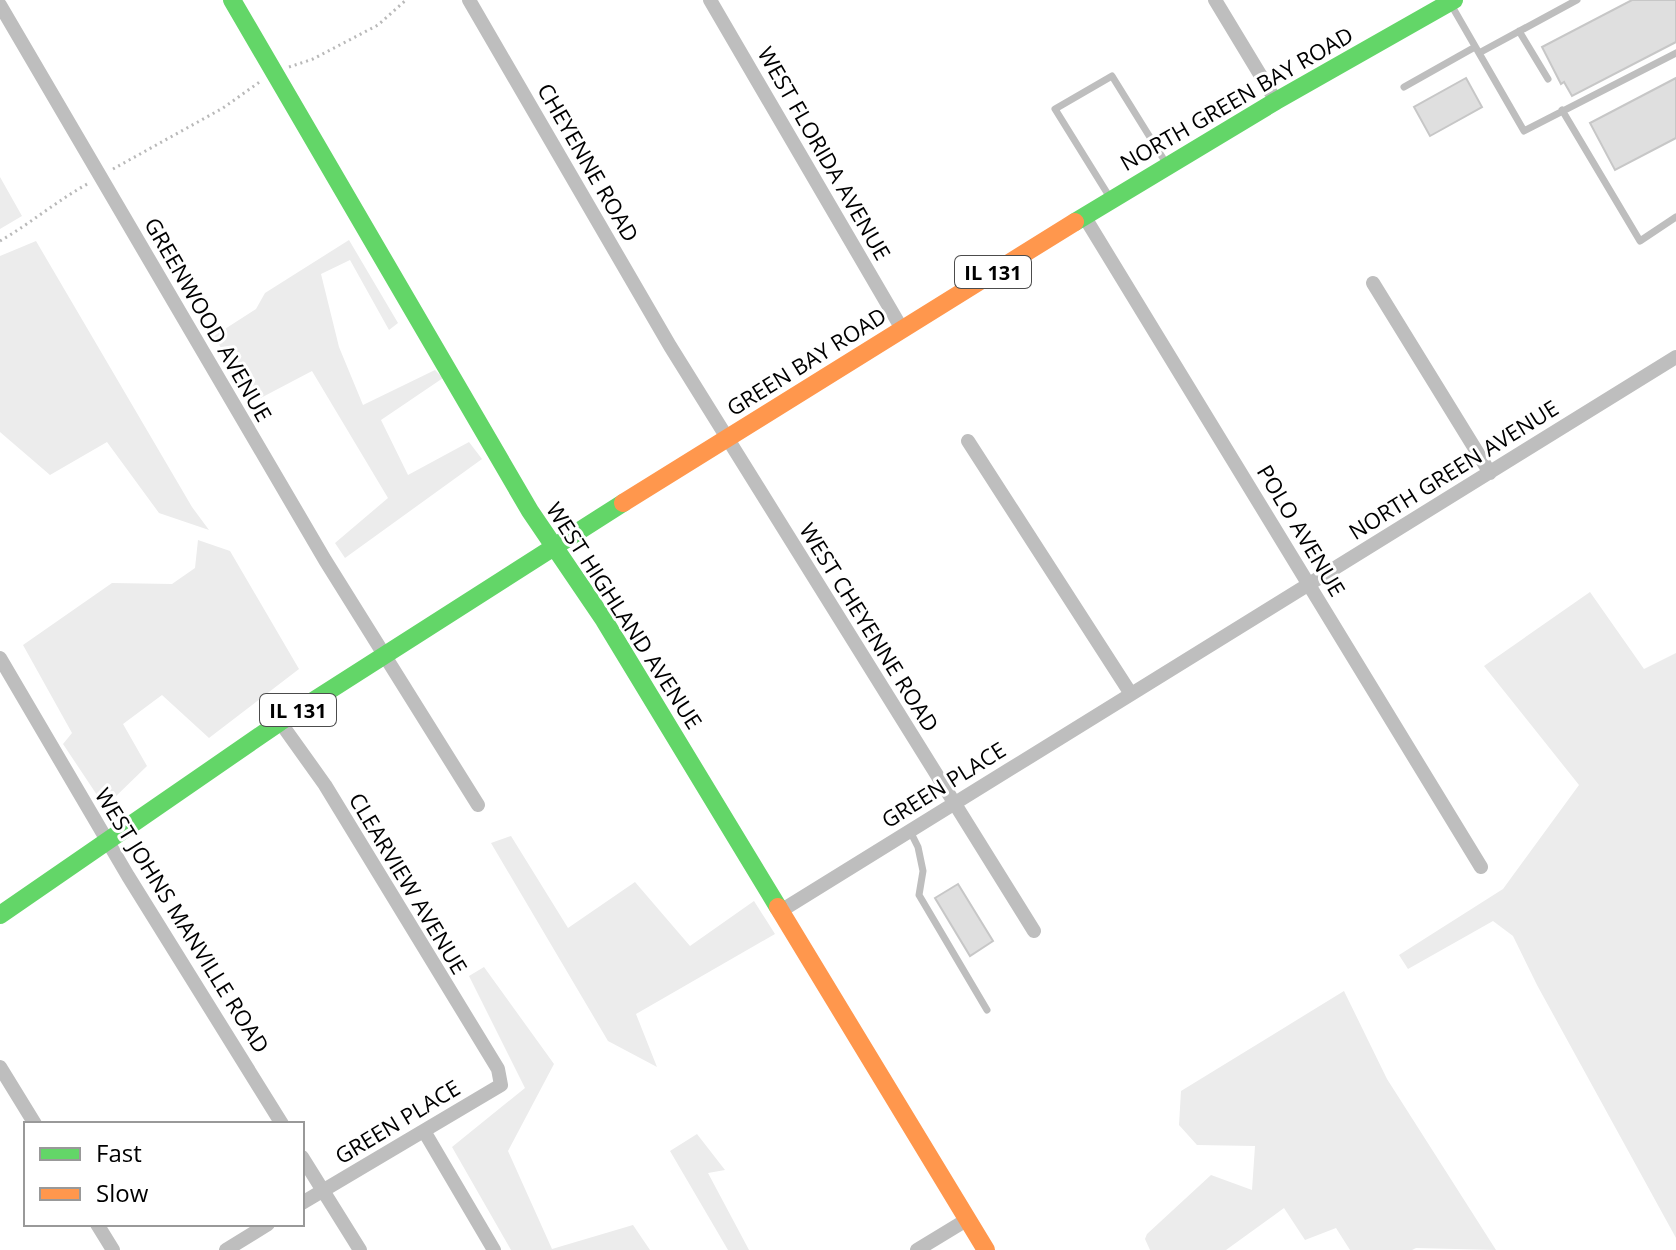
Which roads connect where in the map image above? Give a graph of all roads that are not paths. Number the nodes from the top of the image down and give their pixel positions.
1 (232, 0) edge
2 (469, 0) edge
3 (710, 0) edge
4 (1215, 0) edge
5 (1577, 0) edge
6 (1452, 1) edge
7 (0, 5) edge
8 (1519, 31) junction
9 (1477, 50) junction
10 (1676, 53) edge
11 (1548, 79) dead end
12 (1404, 87) dead end
13 (1276, 101) junction
14 (1562, 110) junction
15 (1167, 165) junction
16 (1111, 199) junction
17 (1084, 216) junction
18 (1676, 217) edge
19 (1373, 283) dead end
20 (902, 329) junction
21 (670, 346) joint
22 (1675, 360) edge
23 (727, 438) junction
24 (968, 441) dead end
25 (1490, 473) junction
26 (553, 546) junction
27 (1308, 584) junction
28 (382, 654) junction
29 (0, 658) edge
30 (1131, 694) junction
31 (280, 722) junction
32 (954, 802) junction
33 (478, 805) dead end
34 (910, 831) junction
35 (107, 840) junction
36 (1481, 867) dead end
37 (779, 912) junction
38 (0, 915) edge
39 (1034, 931) dead end
40 (987, 1010) dead end
41 (0, 1067) edge
42 (498, 1069) joint
43 (34, 1122) edge
44 (281, 1122) edge
45 (424, 1131) junction
46 (304, 1160) edge
47 (323, 1191) junction
48 (304, 1202) edge
49 (968, 1219) junction
50 (98, 1226) edge
51 (265, 1226) edge
52 (113, 1250) edge
53 (226, 1250) edge
54 (360, 1250) edge
55 (494, 1250) edge
56 (917, 1250) edge
57 (986, 1250) edge

1 - 26 main road, WEST HIGHLAND AVENUE
2 - 21 street, CHEYENNE ROAD
3 - 20 street, WEST FLORIDA AVENUE
4 - 13 street
5 - 8 lane
6 - 9 lane
6 - 13 main road, NORTH GREEN BAY ROAD / IL 131
7 - 28 street, GREENWOOD AVENUE
8 - 9 lane
8 - 11 lane
9 - 12 lane
9 - 14 lane
10 - 14 lane
13 - 15 main road, NORTH GREEN BAY ROAD / IL 131
14 - 18 lane
15 - 16 main road, NORTH GREEN BAY ROAD / IL 131
15 - 16 lane
16 - 17 main road, NORTH GREEN BAY ROAD / IL 131
17 - 20 main road, GREEN BAY ROAD / IL 131
17 - 27 street, POLO AVENUE
19 - 25 street
20 - 23 main road, GREEN BAY ROAD / IL 131
21 - 23 street, WEST CHEYENNE ROAD
22 - 25 street, NORTH GREEN AVENUE
23 - 26 main road, GREEN BAY ROAD / IL 131
23 - 32 street, WEST CHEYENNE ROAD
24 - 30 street
25 - 27 street, NORTH GREEN AVENUE
26 - 28 main road, IL 131
26 - 37 main road, WEST HIGHLAND AVENUE
27 - 30 street, NORTH GREEN AVENUE
27 - 36 street, POLO AVENUE
28 - 31 main road, IL 131
28 - 33 street, GREENWOOD AVENUE
29 - 35 street, WEST JOHNS MANVILLE ROAD
30 - 32 street, GREEN PLACE
31 - 35 main road, IL 131
31 - 42 street, CLEARVIEW AVENUE
32 - 34 street, GREEN PLACE
32 - 39 street, WEST CHEYENNE ROAD
34 - 37 street, GREEN PLACE
34 - 40 lane
35 - 38 main road, IL 131
35 - 44 street, WEST JOHNS MANVILLE ROAD
37 - 49 main road, WEST HIGHLAND AVENUE
41 - 43 street
42 - 45 street, GREEN PLACE
45 - 47 street, GREEN PLACE
45 - 55 street
46 - 47 street
47 - 48 street, GREEN PLACE
47 - 54 street
49 - 56 street
49 - 57 main road, WEST HIGHLAND AVENUE
50 - 52 street
51 - 53 street

